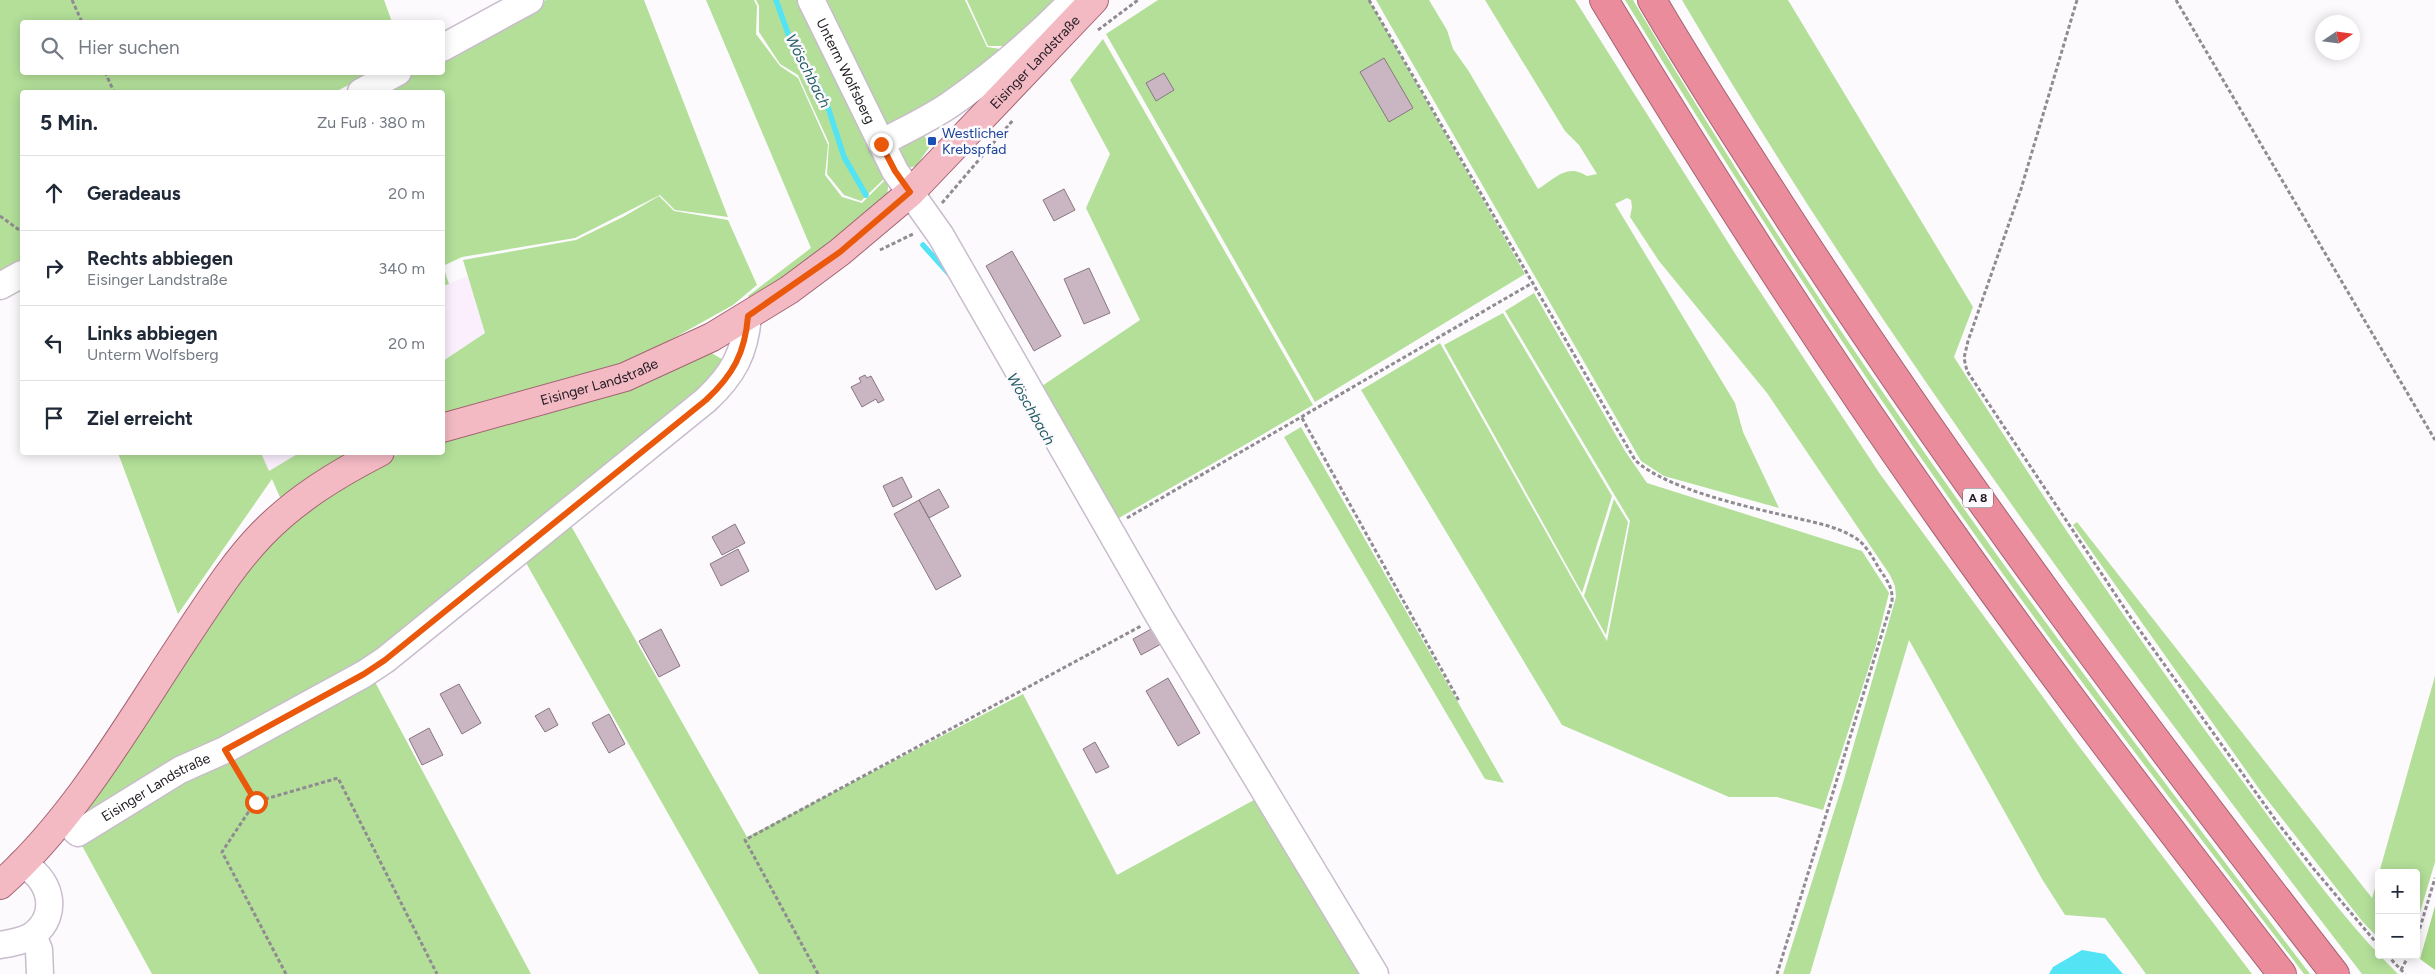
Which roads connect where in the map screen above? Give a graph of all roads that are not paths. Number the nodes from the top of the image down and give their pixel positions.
1 (530, 0) edge
2 (811, 0) edge
3 (1072, 0) edge
4 (1094, 0) edge
5 (1604, 0) edge
6 (1652, 0) edge
7 (445, 46) edge
8 (392, 75) edge
9 (365, 90) edge
10 (881, 144) junction
11 (910, 192) junction
12 (20, 275) edge
13 (0, 286) edge
14 (748, 316) junction
15 (445, 427) edge
16 (374, 455) edge
17 (63, 819) junction
18 (21, 864) junction
19 (0, 885) edge
20 (33, 935) junction
21 (0, 945) edge
22 (40, 974) edge
23 (1376, 974) edge
24 (2282, 974) edge
25 (2335, 974) edge

1 - 7 street
2 - 10 street, Unterm Wolfsberg
3 - 10 street, Eisinger Landstraße
4 - 11 main road, Eisinger Landstraße
5 - 24 highway
6 - 25 highway, A 8
8 - 9 street
10 - 11 street, Unterm Wolfsberg
11 - 14 main road, Eisinger Landstraße
11 - 23 street, Unterm Wolfsberg
12 - 13 street
14 - 15 main road, Eisinger Landstraße
14 - 17 street, Eisinger Landstraße
16 - 17 main road
17 - 18 main road
18 - 19 main road
18 - 20 street
20 - 21 street
20 - 22 street

